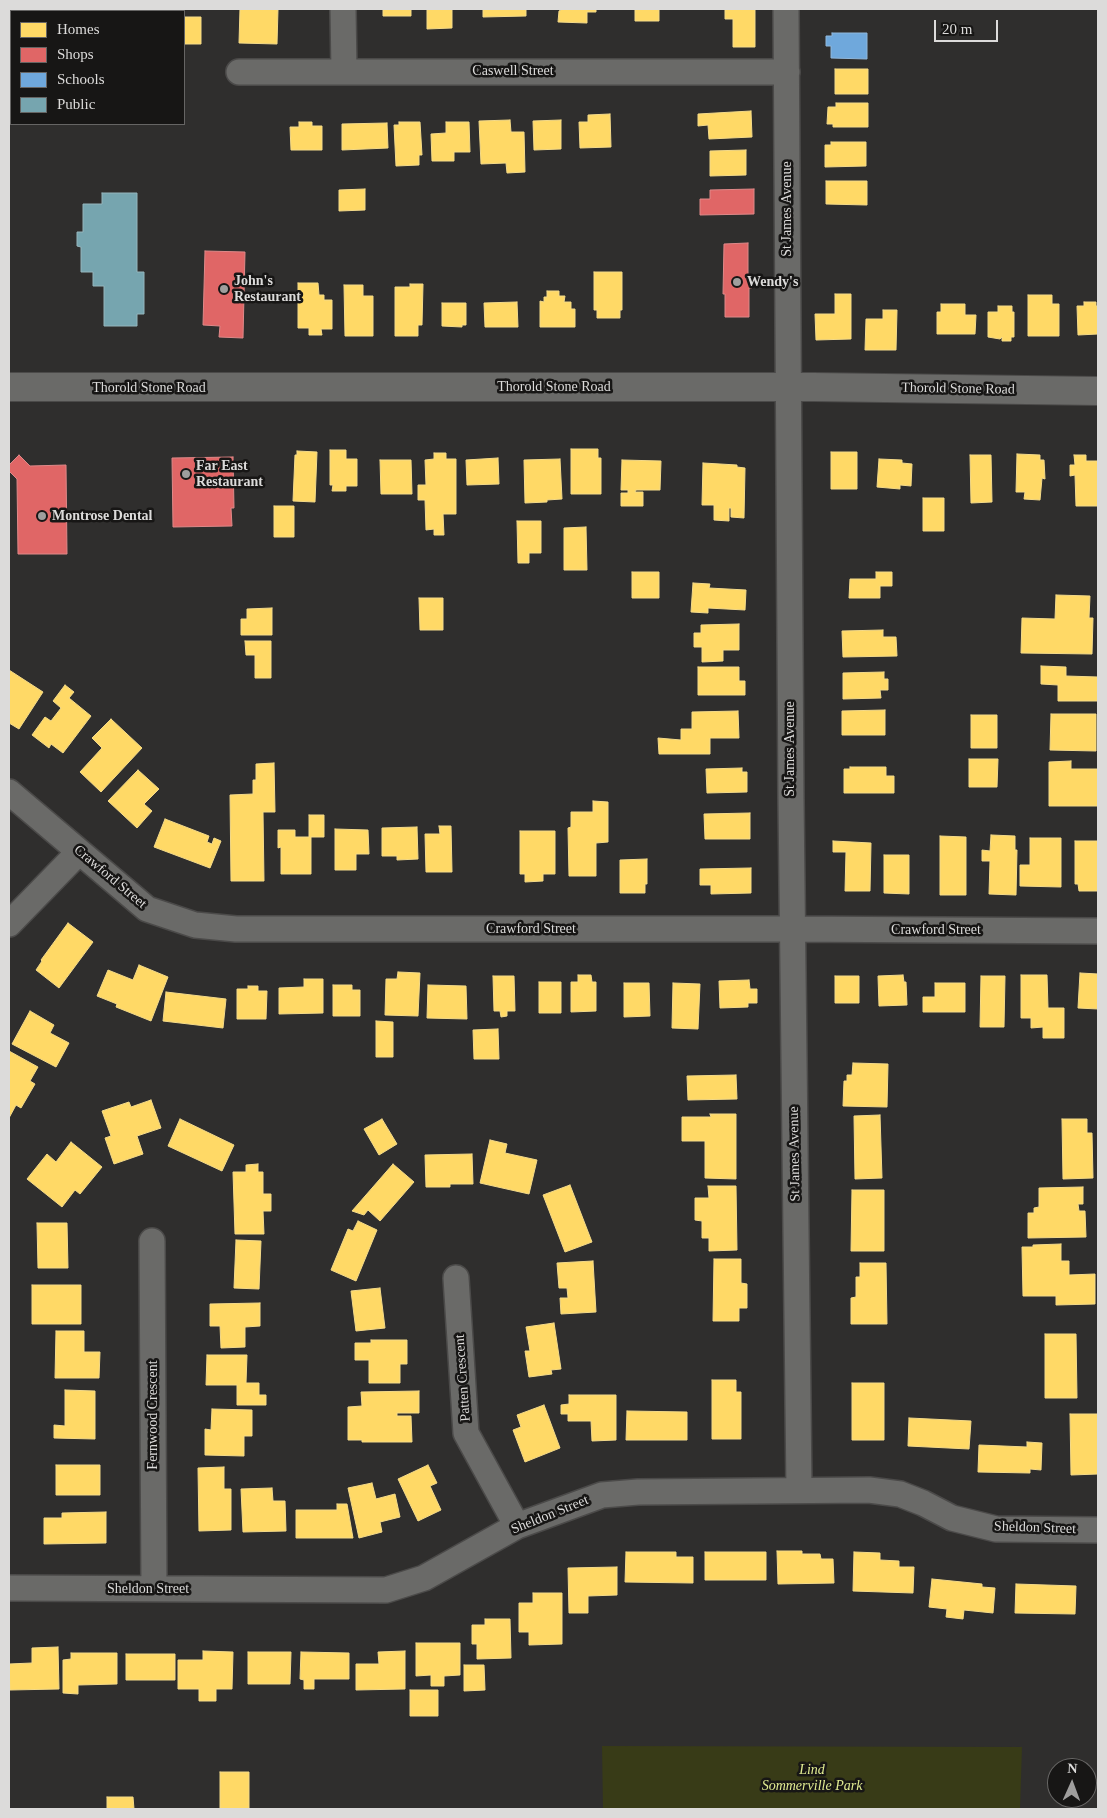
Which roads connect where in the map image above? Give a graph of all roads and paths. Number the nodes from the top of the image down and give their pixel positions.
1 (344, 9) edge
2 (786, 9) edge
3 (344, 71) junction
4 (239, 72) dead end
5 (787, 72) junction
6 (9, 387) edge
7 (788, 388) junction
8 (1098, 391) edge
9 (9, 792) edge
10 (79, 852) junction
11 (9, 924) edge
12 (792, 929) junction
13 (1098, 931) edge
14 (152, 1241) dead end
15 (456, 1278) dead end
16 (799, 1490) junction
17 (517, 1526) junction
18 (1098, 1530) edge
19 (9, 1588) edge
20 (154, 1589) junction

1 - 3 street
2 - 5 street, St James Avenue
3 - 4 street, Caswell Street
3 - 5 street, Caswell Street
5 - 7 street, St James Avenue
6 - 7 main road, Thorold Stone Road
7 - 8 main road, Thorold Stone Road
7 - 12 street, St James Avenue
9 - 10 street, Crawford Street
10 - 11 street
10 - 12 street, Crawford Street
12 - 13 street, Crawford Street
12 - 16 street, St James Avenue
14 - 20 street, Fernwood Crescent
15 - 17 street, Patten Crescent
16 - 17 street, Sheldon Street
16 - 18 street, Sheldon Street
17 - 20 street, Sheldon Street
19 - 20 street, Sheldon Street

